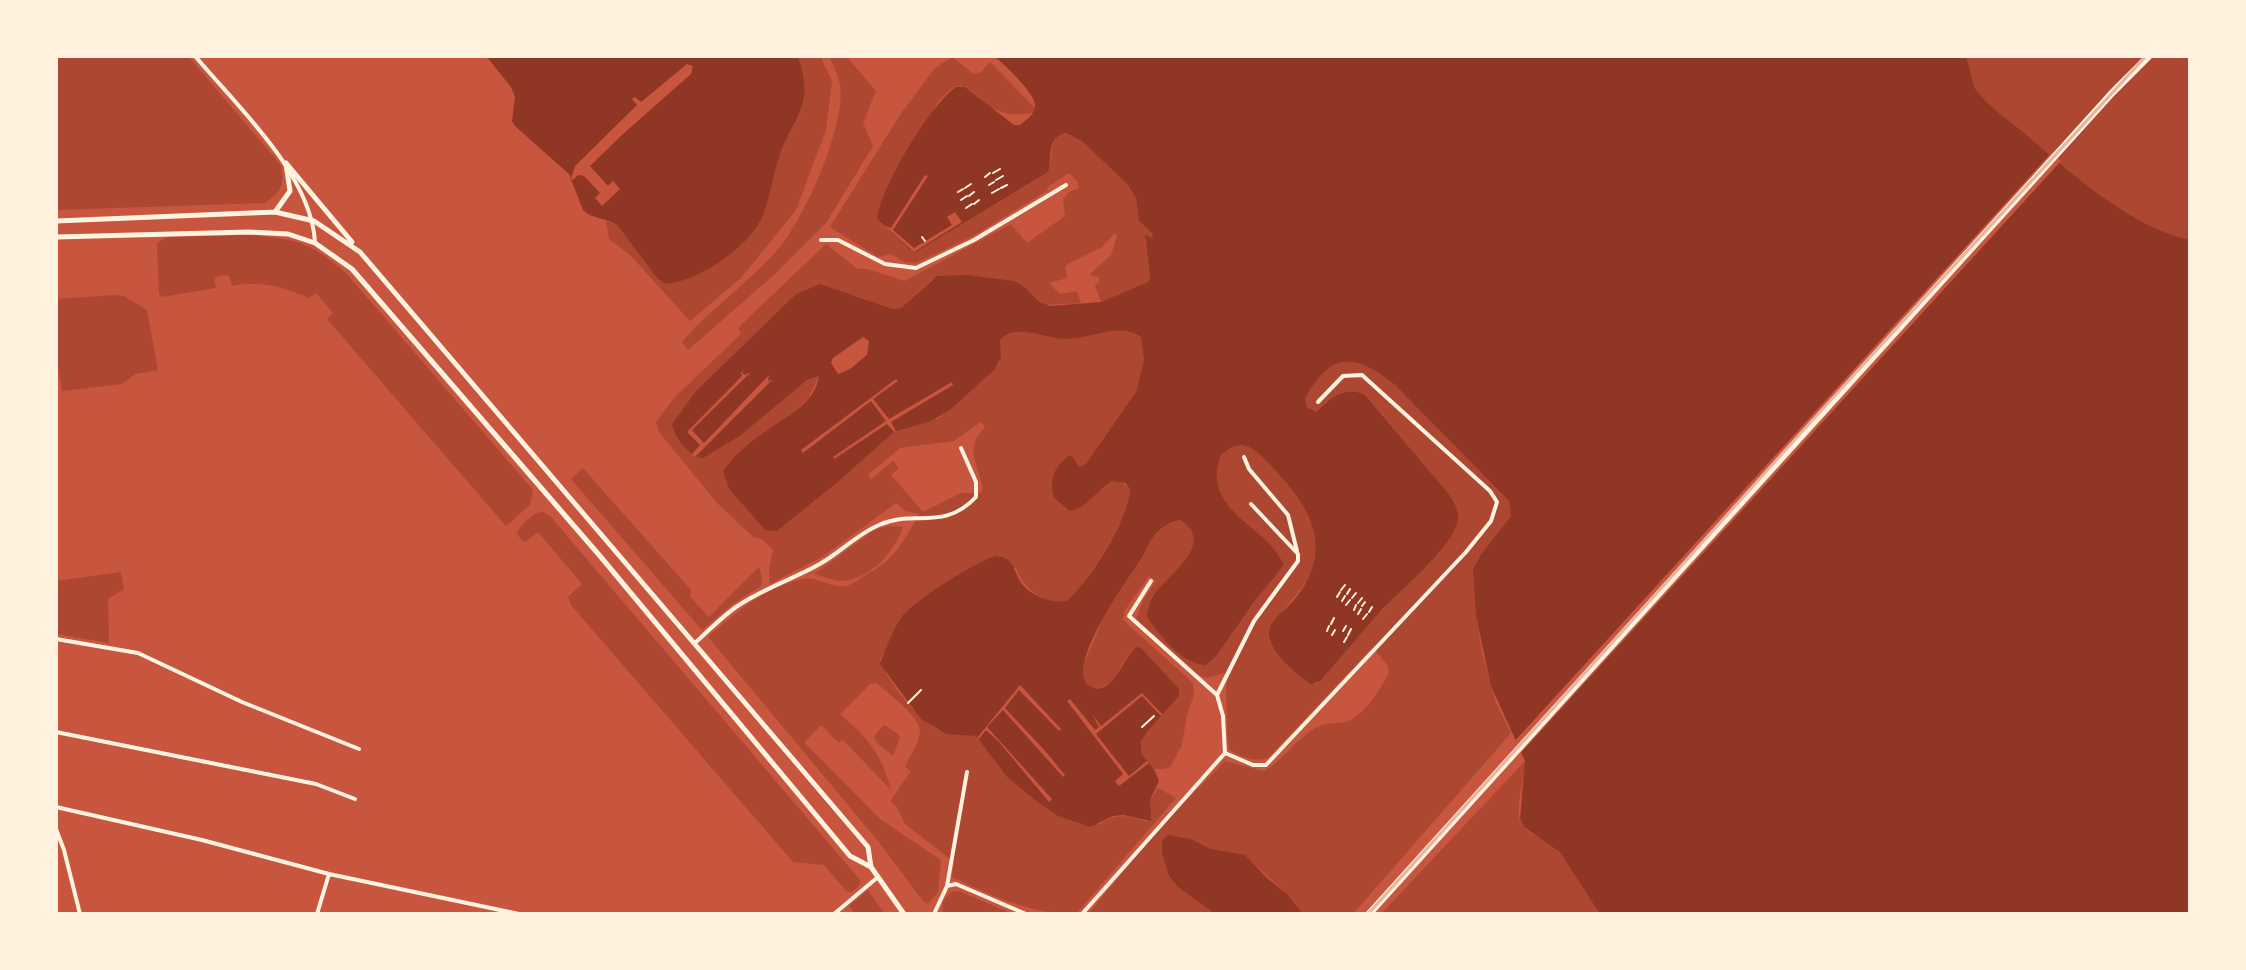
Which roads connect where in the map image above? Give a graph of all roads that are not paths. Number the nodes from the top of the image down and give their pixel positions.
1 (195, 56) edge
2 (2149, 56) edge
3 (286, 163) junction
4 (1066, 185) dead end
5 (275, 212) junction
6 (56, 221) edge
7 (314, 221) junction
8 (56, 237) edge
9 (821, 240) dead end
10 (315, 243) junction
11 (360, 252) junction
12 (1318, 402) dead end
13 (961, 448) dead end
14 (1244, 457) dead end
15 (1251, 504) dead end
16 (1298, 554) junction
17 (1151, 581) dead end
18 (56, 639) edge
19 (695, 643) junction
20 (1217, 695) junction
21 (56, 732) edge
22 (359, 749) dead end
23 (1225, 753) junction
24 (967, 772) dead end
25 (355, 799) dead end
26 (56, 807) edge
27 (56, 829) edge
28 (64, 850) junction
29 (56, 851) edge
30 (871, 867) junction
31 (329, 874) junction
32 (878, 877) junction
33 (947, 886) junction
34 (502, 912) edge
35 (80, 914) edge
36 (317, 914) edge
37 (519, 914) edge
38 (834, 914) edge
39 (904, 914) edge
40 (934, 914) edge
41 (1026, 914) edge
42 (1082, 914) edge
43 (1369, 914) edge

1 - 3 street
2 - 43 highway
3 - 5 street
3 - 7 street
3 - 11 street
4 - 9 street
5 - 6 street
5 - 7 street
7 - 10 street
7 - 11 street
8 - 10 street
10 - 30 street
11 - 19 street
12 - 23 street
13 - 19 street
14 - 16 street
15 - 16 street
16 - 20 street
17 - 20 street
18 - 22 street
19 - 30 street
20 - 23 street
21 - 25 street
23 - 42 street
24 - 33 street
26 - 31 street
27 - 28 street
28 - 29 street
28 - 35 street
30 - 32 street
31 - 34 street
31 - 36 street
32 - 38 street
32 - 39 street
33 - 40 street
33 - 41 street
34 - 37 street

